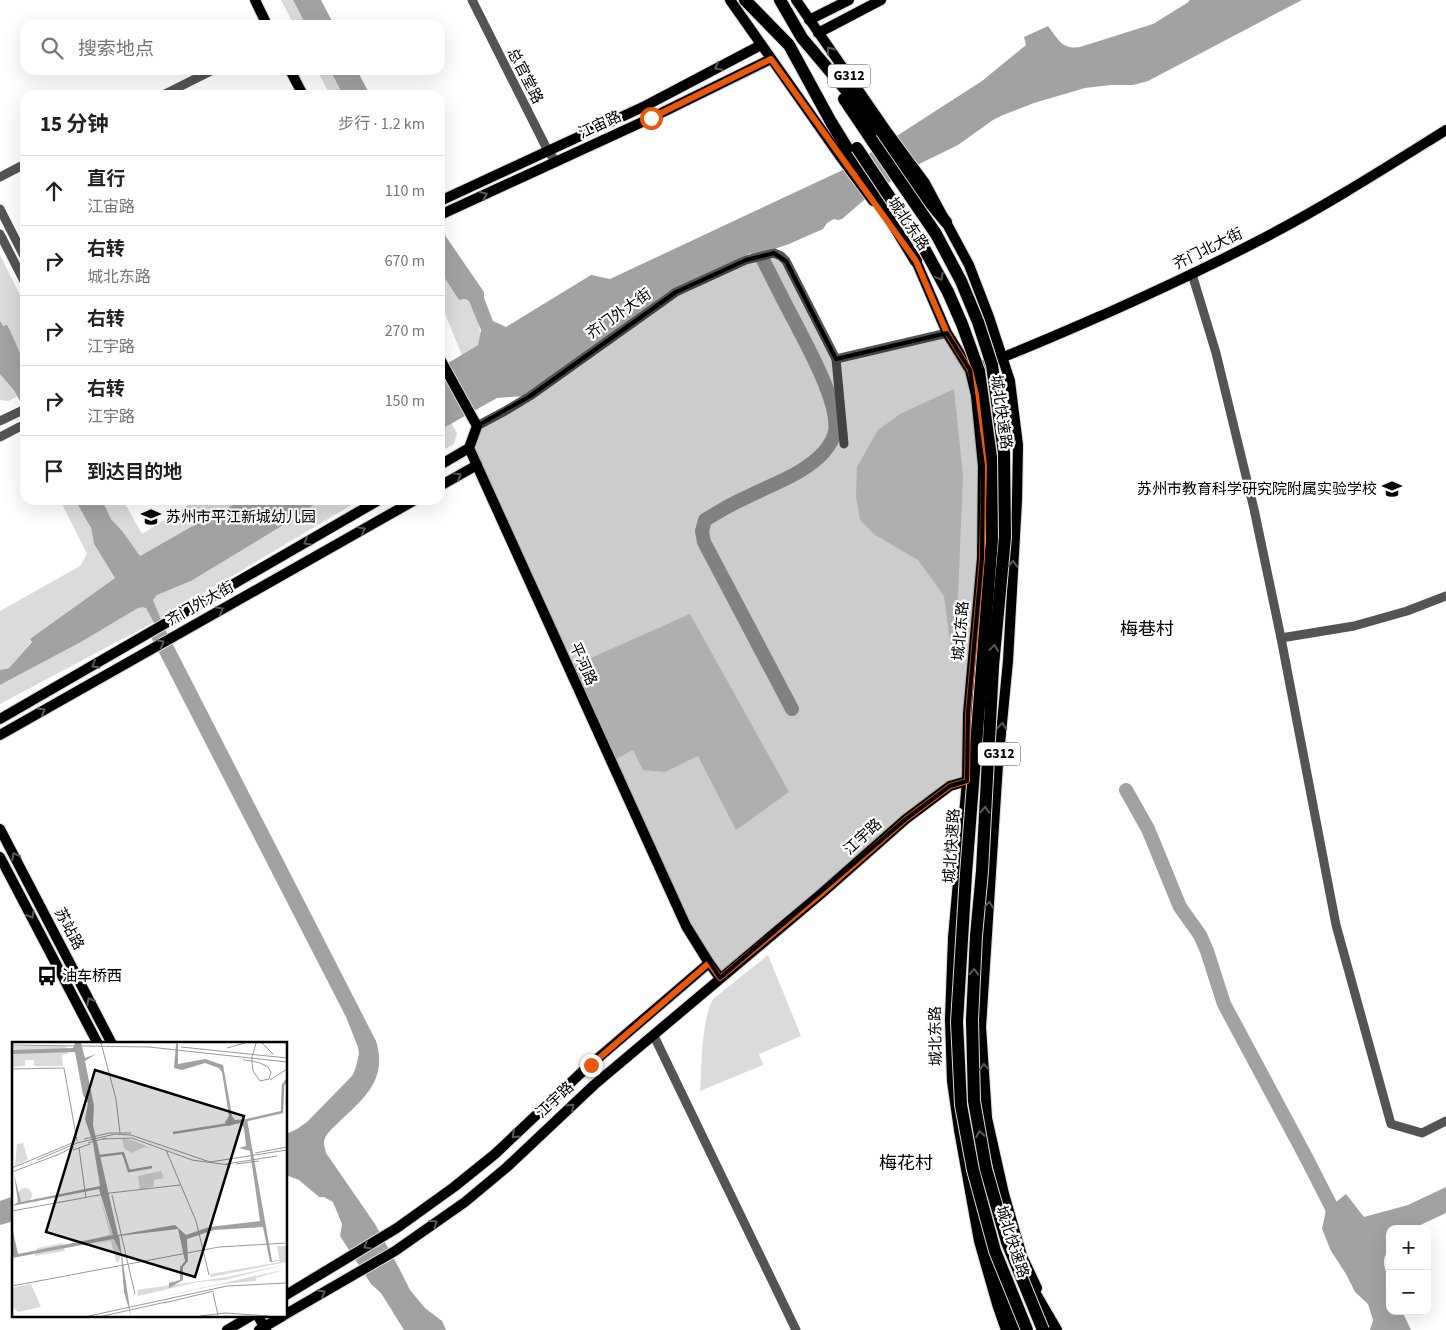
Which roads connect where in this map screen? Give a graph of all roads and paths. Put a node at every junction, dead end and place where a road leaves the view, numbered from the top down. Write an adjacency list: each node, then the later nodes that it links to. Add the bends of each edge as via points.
1 (254, 0): 11 (main road)
2 (472, 0): 23 (street, 总官堂路)
3 (730, 0): 15 (main road, 城北东路 / G312)
4 (745, 0): 16 (highway)
5 (756, 0): 16 (highway, 城北快速路)
6 (774, 0): 14 (highway, 城北快速路)
7 (780, 0): 14 (highway)
8 (796, 0): 12 (main road, 城北东路 / G312)
9 (849, 0): 12 (main road)
10 (881, 0): 13 (main road)
11 (264, 20)
12 (809, 20): 13 (main road, 城北东路 / G312)
13 (818, 33): 30 (main road, 城北东路 / G312, one-way to 13, via 925,183)
14 (802, 38): 30 (highway, via 866,115); 67 (highway, 城北快速路, one-way to 14, bridge, via 972,1020 993,666 1005,537 1004,453 992,365 961,281 936,234)
15 (761, 44): 17 (main road, 城北东路 / G312); 23 (main road, 江宙路, one-way to 23, via 645,106)
16 (789, 45): 33 (highway, via 831,122); 67 (highway, 城北快速路, one-way to 67, bridge, via 926,250 962,324 979,371 991,458 992,539 957,1022 961,1105)
17 (771, 59): 24 (main road, 江宙路); 33 (main road, 城北东路 / G312)
18 (203, 75): 20 (street)
19 (293, 75): 21 (main road)
20 (173, 90)
21 (300, 90)
22 (1446, 130): 35 (main road, 齐门北大街, via 1262,239)
23 (548, 151): 24 (street, 总官堂路); 27 (main road, 江宙路)
24 (556, 162): 29 (main road, 江宙路, one-way to 24)
25 (20, 167): 26 (street)
26 (0, 177)
27 (445, 199)
28 (0, 209): 32 (street)
29 (445, 213)
30 (946, 222): 37 (main road, 城北东路 / G312, via 969,265)
31 (0, 234): 34 (street)
32 (20, 248)
33 (916, 261): 36 (main road, 城北东路 / G312)
34 (20, 273)
35 (1192, 274): 37 (main road, 齐门北大街); 54 (street, via 1216,353)
36 (947, 333): 38 (street); 40 (main road, 城北东路 / G312)
37 (1003, 358): 40 (main road, 齐门北大街); 57 (main road, 城北东路 / G312, one-way to 37, via 1009,651 1018,446 1010,381)
38 (836, 359): 44 (street, 齐门外大街, via 786,262 774,253 746,260 676,292 530,396); 46 (street)
39 (445, 368): 44 (main road)
40 (970, 370): 58 (main road, 城北东路 / G312, via 984,466 982,558 968,714)
41 (20, 411): 42 (street)
42 (0, 421)
43 (20, 426): 45 (street)
44 (477, 426): 47 (main road)
45 (0, 436)
46 (844, 444)
47 (469, 448): 48 (main road); 49 (main road, 平河路)
48 (445, 462)
49 (477, 465): 50 (main road, one-way to 49); 61 (main road, 平河路, via 686,926)
50 (445, 483)
51 (370, 505): 55 (main road, 齐门外大街, one-way to 55)
52 (406, 505): 56 (main road, 齐门外大街, one-way to 52)
53 (1446, 596): 54 (street, via 1354,626)
54 (1281, 638): 66 (street, via 1336,925 1391,1124 1422,1133)
55 (0, 719)
56 (0, 735)
57 (998, 764): 58 (main road, 江宇路); 80 (main road, 城北东路 / G312, one-way to 57, via 1022,1256 987,1118 981,1027)
58 (967, 781): 62 (main road, 江宇路, via 950,786 906,819); 75 (main road, 城北东路 / G312, via 953,938 952,1080 979,1241)
59 (0, 829): 65 (main road, 苏站路, one-way to 59)
60 (0, 856): 64 (main road, 苏站路, one-way to 64)
61 (709, 963): 62 (main road, 平河路); 68 (main road, 江宇路, one-way to 68, via 583,1071 478,1168 421,1212)
62 (720, 978): 63 (main road, 江宇路)
63 (654, 1036): 69 (main road, 江宇路, one-way to 63, via 394,1251 465,1202 594,1085); 74 (street)
64 (97, 1042)
65 (111, 1042)
66 (1446, 1121)
67 (979, 1169): 76 (highway, bridge, via 988,1254); 77 (highway, 城北快速路, bridge, via 995,1251); 78 (highway, 城北快速路, bridge); 79 (highway, bridge, via 1032,1289)
68 (288, 1294)
69 (288, 1313)
70 (280, 1318): 72 (main road)
71 (245, 1321): 73 (main road)
72 (263, 1329)
73 (227, 1330)
74 (796, 1330)
75 (1006, 1330)
76 (1016, 1330)
77 (1026, 1330)
78 (1043, 1330)
79 (1056, 1330)
80 (1061, 1330)

